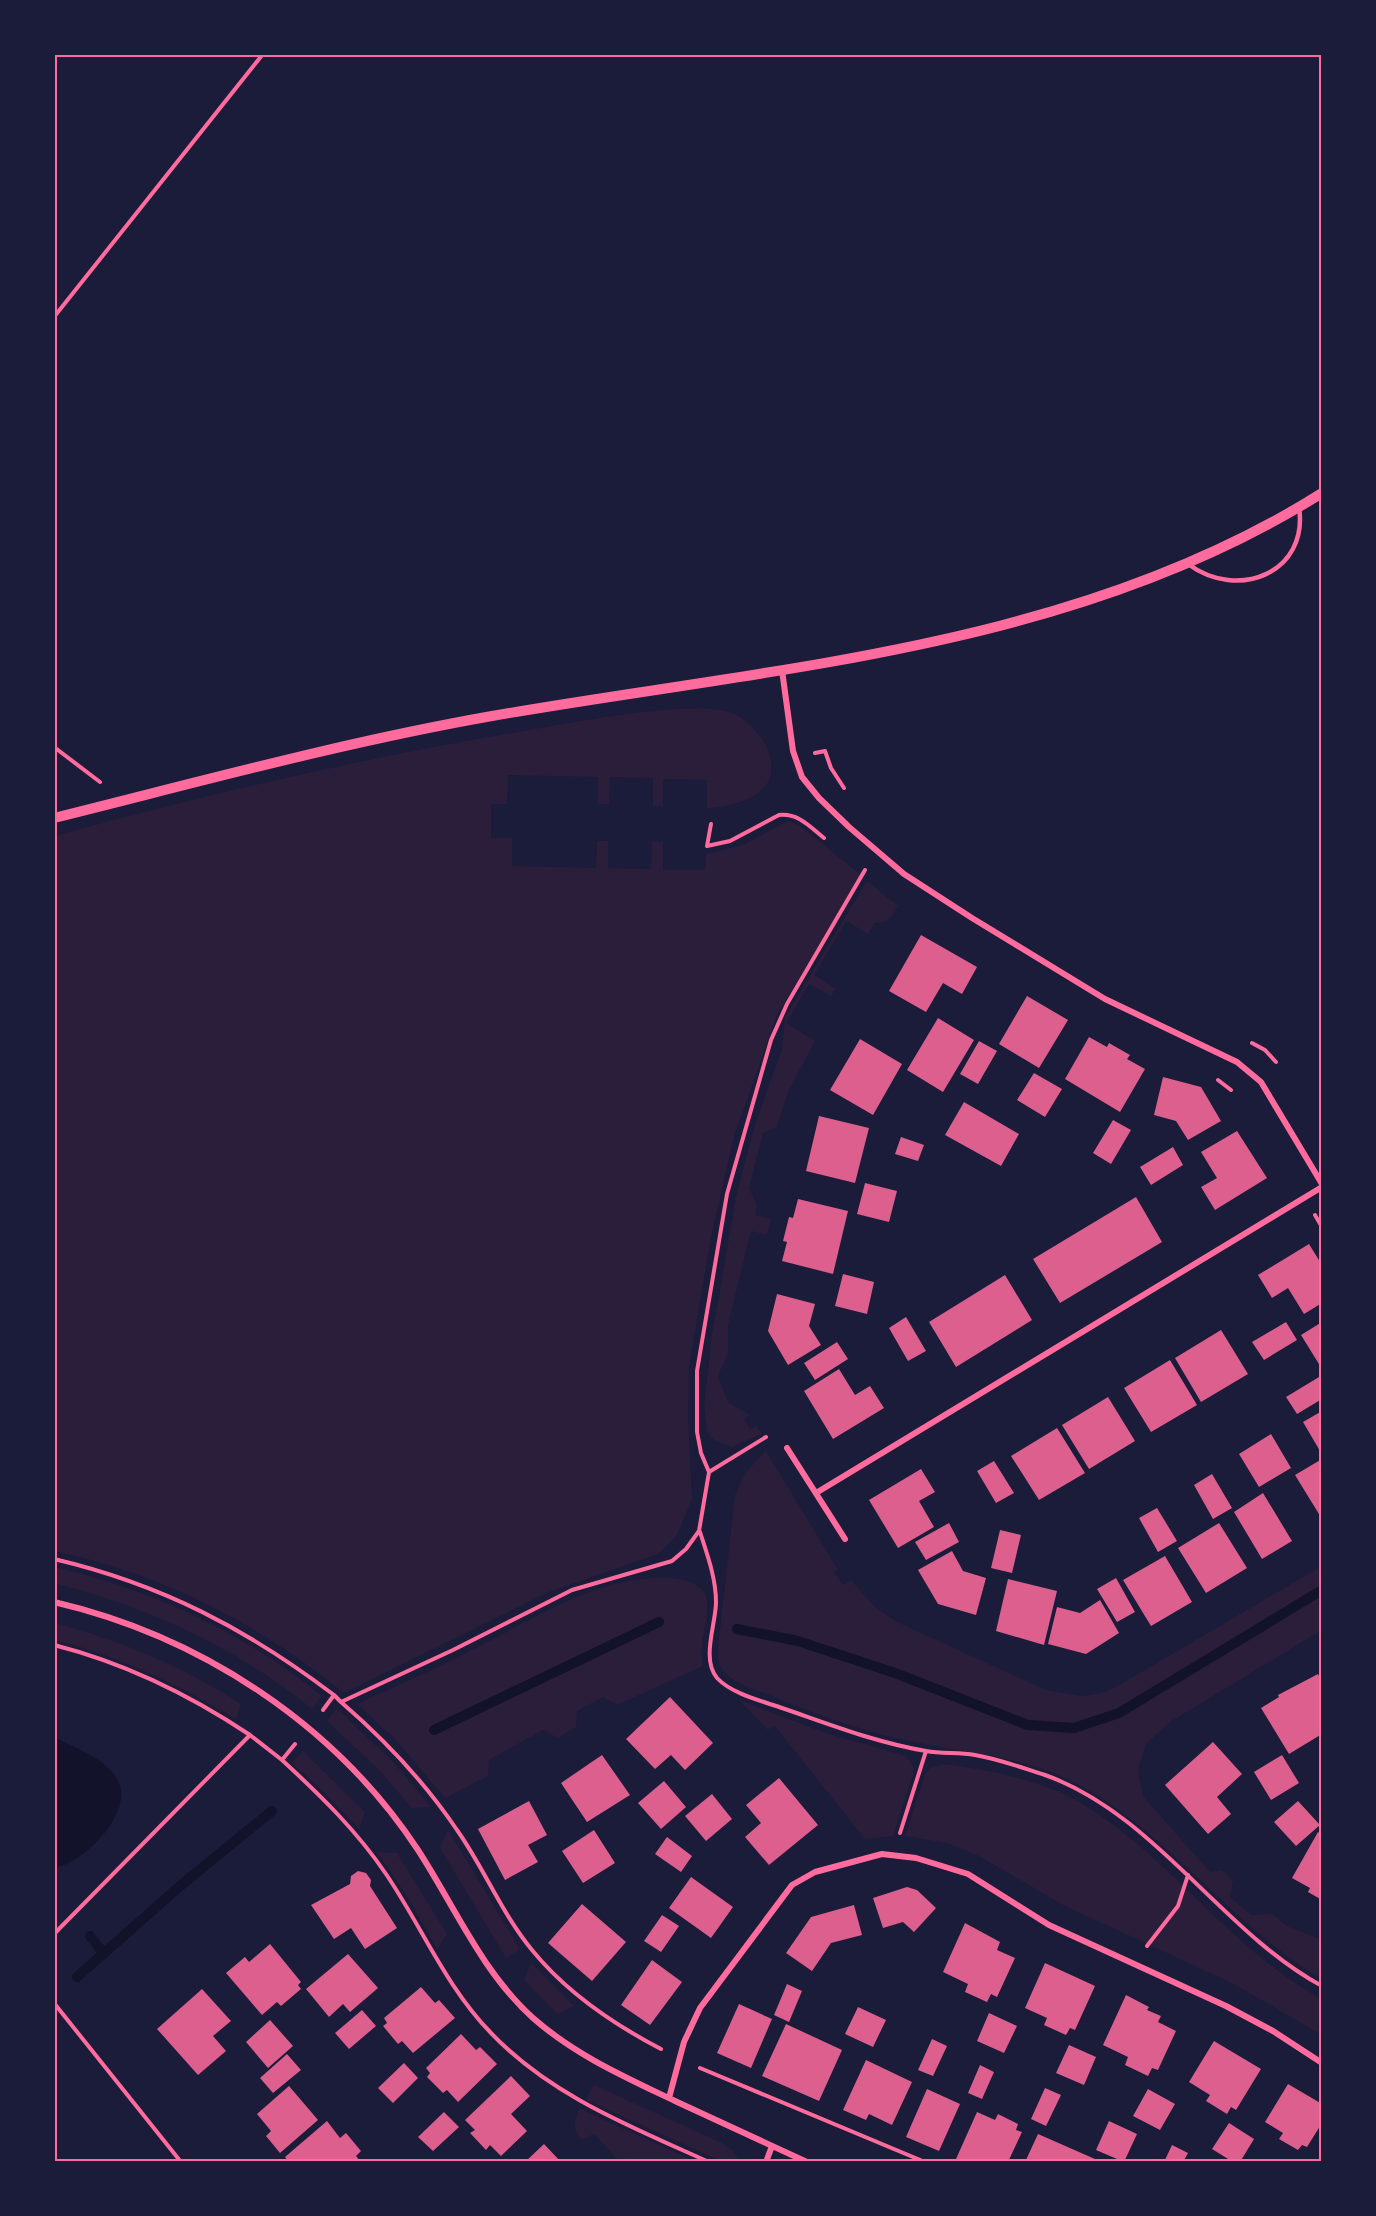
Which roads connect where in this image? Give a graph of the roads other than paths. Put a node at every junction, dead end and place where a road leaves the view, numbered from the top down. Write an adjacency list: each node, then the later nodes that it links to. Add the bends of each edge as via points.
1 (1322, 493): 2 (street)
2 (1299, 506): 3 (street); 3 (lane, via 1302,524 1298,542 1288,557 1255,579 1218,580)
3 (1186, 562): 4 (street, via 1141,582 1039,616)
4 (782, 669): 5 (street, via 429,728 305,755); 6 (street, via 793,751 802,777 819,798 924,888 1105,999 1237,1062 1261,1082)
5 (54, 819)
6 (1322, 1185): 8 (street)
7 (787, 1448): 8 (street)
8 (816, 1493): 9 (street)
9 (845, 1539)
10 (54, 1602): 12 (street, via 108,1616 182,1647 270,1697 350,1765 410,1838 477,1948 512,1997 574,2049)
11 (1322, 2063): 12 (street, via 1241,2014 1049,1925 968,1874 894,1854 867,1857 815,1872 792,1885 700,2008 679,2059)
12 (669, 2098): 13 (street)
13 (772, 2146): 14 (street); 15 (street)
14 (766, 2162)
15 (807, 2162)

